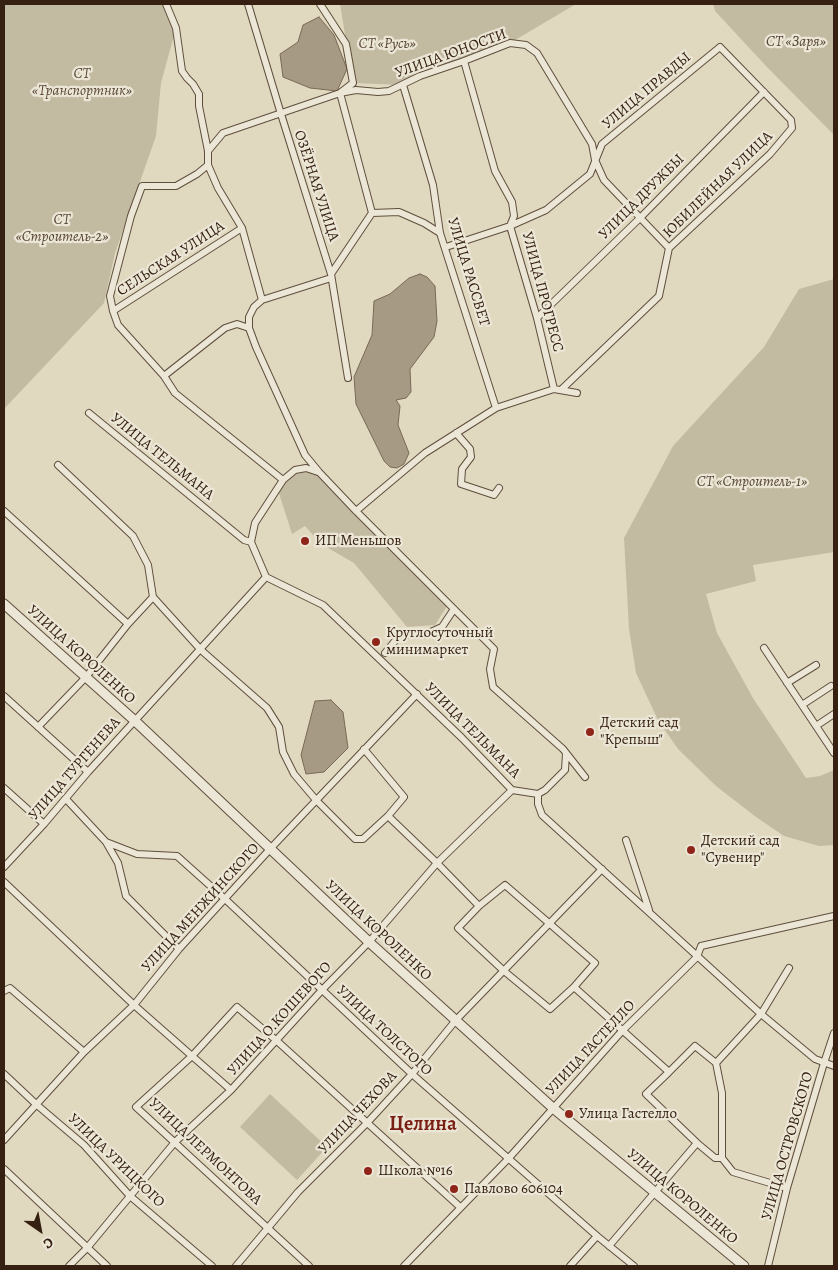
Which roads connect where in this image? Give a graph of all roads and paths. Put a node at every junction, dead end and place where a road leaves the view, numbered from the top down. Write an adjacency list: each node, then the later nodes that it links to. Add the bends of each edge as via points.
1 (166, 4): 10 (street, via 176,28 182,71 199,94)
2 (248, 4): 9 (street, ОЗЁРНАЯ УЛИЦА)
3 (320, 4): 8 (street, via 346,44 353,83)
4 (720, 47): 7 (street, ЮБИЛЕЙНАЯ УЛИЦА); 11 (street, УЛИЦА ПРАВДЫ, via 602,144)
5 (464, 61): 6 (street, УЛИЦА ЮНОСТИ); 11 (street, УЛИЦА ЮНОСТИ, via 510,43 526,45 537,53 592,144); 15 (street, УЛИЦА ПРОГРЕСС, via 495,172 512,202 514,216)
6 (403, 85): 8 (street, УЛИЦА ЮНОСТИ, via 378,92 356,90); 17 (street, УЛИЦА РАССВЕТ, via 433,185)
7 (764, 92): 14 (street, УЛИЦА ДРУЖБЫ); 19 (street, ЮБИЛЕЙНАЯ УЛИЦА, via 791,120 792,128 770,154)
8 (340, 93): 9 (street, УЛИЦА ЮНОСТИ); 13 (street)
9 (280, 114): 10 (street, УЛИЦА ЮНОСТИ, via 223,133); 20 (street, ОЗЁРНАЯ УЛИЦА)
10 (208, 151): 12 (street)
11 (595, 160): 14 (street, УЛИЦА ЮНОСТИ, via 604,180); 15 (street, УЛИЦА ПРАВДЫ, via 590,174 546,210)
12 (208, 164): 16 (street); 22 (street, via 176,186 142,186 110,296)
13 (372, 213): 17 (street, via 399,212); 20 (street)
14 (641, 217): 19 (street, УЛИЦА ЮНОСТИ); 23 (street, УЛИЦА ДРУЖБЫ)
15 (510, 226): 18 (street, УЛИЦА ПРАВДЫ); 23 (street, УЛИЦА ПРОГРЕСС)
16 (242, 228): 21 (street); 22 (street, СЕЛЬСКАЯ УЛИЦА)
17 (440, 233): 18 (street, УЛИЦА РАССВЕТ)
18 (446, 247): 30 (street, УЛИЦА РАССВЕТ)
19 (670, 248): 28 (street, ЮБИЛЕЙНАЯ УЛИЦА, via 659,296)
20 (331, 276): 21 (street); 26 (street, ОЗЁРНАЯ УЛИЦА)
21 (262, 300): 24 (street, via 249,317)
22 (113, 311): 25 (street, via 123,331)
23 (537, 318): 27 (street, УЛИЦА ПРОГРЕСС)
24 (249, 328): 25 (street, via 237,324 225,328); 34 (street, via 305,455)
25 (164, 376): 35 (street, via 175,393)
26 (348, 378)
27 (554, 389): 28 (street); 30 (street)
28 (562, 389): 29 (street)
29 (577, 393)
30 (496, 408): 32 (street)
31 (89, 414): 39 (street, УЛИЦА ТЕЛЬМАНА, via 244,540)
32 (456, 433): 36 (street, via 470,449 471,457 462,469 461,484 494,496); 38 (street, via 425,452)
33 (58, 465): 41 (street, via 133,536 148,565)
34 (319, 472): 35 (street, via 306,468 295,470); 38 (street)
35 (283, 480): 39 (street, via 254,524)
36 (499, 488)
37 (4, 511): 44 (street)
38 (356, 511): 43 (street)
39 (251, 542): 40 (street)
40 (266, 577): 46 (street, УЛИЦА ТУРГЕНЕВА); 52 (street, УЛИЦА ТЕЛЬМАНА, via 323,605)
41 (153, 597): 44 (street); 46 (street)
42 (4, 604): 49 (street, УЛИЦА КОРОЛЕНКО)
43 (454, 609): 47 (street, via 442,627 424,636 400,635); 60 (street, via 494,649 490,669 493,687)
44 (128, 624): 49 (street)
45 (764, 648): 50 (street)
46 (201, 650): 56 (street, УЛИЦА ТУРГЕНЕВА); 68 (street, via 268,708 279,727 283,752 294,774)
47 (385, 653)
48 (816, 665): 50 (street)
49 (86, 677): 56 (street, УЛИЦА КОРОЛЕНКО); 58 (street)
50 (788, 683): 54 (street)
51 (831, 686): 54 (street)
52 (417, 694): 59 (street, УЛИЦА МЕНЖИНСКОГО); 65 (street, УЛИЦА ТЕЛЬМАНА)
53 (4, 696): 58 (street)
54 (802, 705): 57 (street)
55 (834, 714): 57 (street)
56 (134, 720): 62 (street, УЛИЦА ТУРГЕНЕВА); 73 (street, УЛИЦА КОРОЛЕНКО)
57 (816, 726): 61 (street)
58 (38, 727): 62 (street)
59 (364, 749): 68 (street, УЛИЦА МЕНЖИНСКОГО); 69 (street, via 404,797)
60 (566, 753): 63 (street); 66 (street, via 565,770)
61 (834, 753)
62 (88, 772): 67 (street, УЛИЦА ТУРГЕНЕВА)
63 (586, 777)
64 (4, 788): 70 (street)
65 (512, 790): 66 (street, УЛИЦА ТЕЛЬМАНА); 74 (street, УЛИЦА О.КОШЕВОГО)
66 (538, 794): 76 (street, via 542,815)
67 (66, 799): 70 (street, УЛИЦА ТУРГЕНЕВА); 72 (street, УЛИЦА ТОЛСТОГО)
68 (316, 800): 69 (street, via 355,839 363,839); 73 (street, УЛИЦА МЕНЖИНСКОГО)
69 (388, 816): 74 (street)
70 (44, 824): 75 (street, УЛИЦА ТУРГЕНЕВА)
71 (626, 840): 80 (street)
72 (106, 842): 78 (street, УЛИЦА ТОЛСТОГО, via 137,854 176,856); 84 (street, УЛИЦА ТОЛСТОГО, via 118,863 126,896)
73 (271, 848): 78 (street, УЛИЦА МЕНЖИНСКОГО); 83 (street, УЛИЦА КОРОЛЕНКО)
74 (437, 862): 79 (street); 83 (street, УЛИЦА О.КОШЕВОГО)
75 (4, 868)
76 (602, 869): 80 (street); 82 (street, УЛИЦА ЧЕХОВА)
77 (4, 882): 91 (street)
78 (226, 898): 84 (street, УЛИЦА МЕНЖИНСКОГО); 89 (street, УЛИЦА ТОЛСТОГО)
79 (479, 906): 82 (street, via 505,884); 87 (street, via 458,928)
80 (649, 912): 85 (street)
81 (834, 916): 85 (street, УЛИЦА ГАСТЕЛЛО, via 701,946)
82 (549, 924): 87 (street, УЛИЦА ЧЕХОВА); 88 (street, via 595,963)
83 (368, 942): 89 (street, УЛИЦА О.КОШЕВОГО); 93 (street, УЛИЦА КОРОЛЕНКО)
84 (179, 949): 91 (street, УЛИЦА МЕНЖИНСКОГО)
85 (697, 957): 92 (street); 94 (street, УЛИЦА ГАСТЕЛЛО)
86 (788, 968): 92 (street)
87 (504, 971): 88 (street, via 550,1009); 93 (street, УЛИЦА ЧЕХОВА)
88 (574, 987): 94 (street)
89 (322, 990): 96 (street, УЛИЦА О.КОШЕВОГО); 104 (street, УЛИЦА ТОЛСТОГО)
90 (4, 991): 97 (street, via 10,988)
91 (134, 1005): 97 (street, УЛИЦА МЕНЖИНСКОГО); 98 (street)
92 (760, 1014): 99 (street); 100 (street, via 815,1060)
93 (456, 1020): 104 (street, УЛИЦА ЧЕХОВА); 107 (street, УЛИЦА КОРОЛЕНКО)
94 (622, 1031): 102 (street); 107 (street, УЛИЦА ГАСТЕЛЛО)
95 (834, 1033): 100 (street, УЛИЦА ОСТРОВСКОГО)
96 (277, 1041): 98 (street, УЛИЦА ЛЕРМОНТОВА, via 237,1007); 105 (street, УЛИЦА О.КОШЕВОГО); 108 (street, УЛИЦА ЛЕРМОНТОВА)
97 (84, 1052): 106 (street, УЛИЦА МЕНЖИНСКОГО)
98 (192, 1056): 105 (street); 110 (street, УЛИЦА ЛЕРМОНТОВА, via 136,1107)
99 (716, 1063): 102 (street, via 695,1046); 112 (street, via 722,1093)
100 (824, 1063): 101 (street); 115 (street, УЛИЦА ОСТРОВСКОГО)
101 (834, 1066)
102 (669, 1072): 111 (street, via 646,1094)
103 (4, 1074): 106 (street, УЛИЦА УРИЦКОГО)
104 (412, 1074): 108 (street, УЛИЦА ЧЕХОВА); 113 (street, УЛИЦА ТОЛСТОГО)
105 (231, 1090): 110 (street, УЛИЦА О.КОШЕВОГО)
106 (37, 1104): 109 (street, УЛИЦА МЕНЖИНСКОГО); 117 (street, УЛИЦА УРИЦКОГО, via 84,1145)
107 (553, 1108): 113 (street, УЛИЦА ГАСТЕЛЛО); 116 (street, УЛИЦА КОРОЛЕНКО)
108 (368, 1123): 118 (street, УЛИЦА ЛЕРМОНТОВА); 119 (street, УЛИЦА ЧЕХОВА, via 298,1192)
109 (4, 1140)
110 (175, 1142): 117 (street, УЛИЦА О.КОШЕВОГО); 119 (street, УЛИЦА ЛЕРМОНТОВА)
111 (696, 1143): 112 (street, via 715,1158); 116 (street)
112 (722, 1158): 115 (street, via 733,1172)
113 (508, 1159): 118 (street, УЛИЦА ГАСТЕЛЛО); 120 (street, УЛИЦА ТОЛСТОГО)
114 (4, 1169): 122 (street)
115 (788, 1188): 132 (street, УЛИЦА ОСТРОВСКОГО)
116 (654, 1194): 121 (street); 131 (street, УЛИЦА КОРОЛЕНКО)
117 (130, 1196): 122 (street, УЛИЦА О.КОШЕВОГО); 126 (street, УЛИЦА УРИЦКОГО)
118 (460, 1207): 123 (street, УЛИЦА ГАСТЕЛЛО)
119 (268, 1228): 127 (street, УЛИЦА ЧЕХОВА); 128 (street, УЛИЦА ЛЕРМОНТОВА)
120 (597, 1236): 121 (street, УЛИЦА ТОЛСТОГО); 129 (street)
121 (609, 1246): 130 (street, УЛИЦА ТОЛСТОГО)
122 (87, 1248): 124 (street, УЛИЦА О.КОШЕВОГО); 125 (street)
123 (409, 1265)
124 (69, 1266)
125 (106, 1266)
126 (212, 1266)
127 (236, 1266)
128 (309, 1266)
129 (570, 1266)
130 (634, 1266)
131 (744, 1266)
132 (768, 1266)

